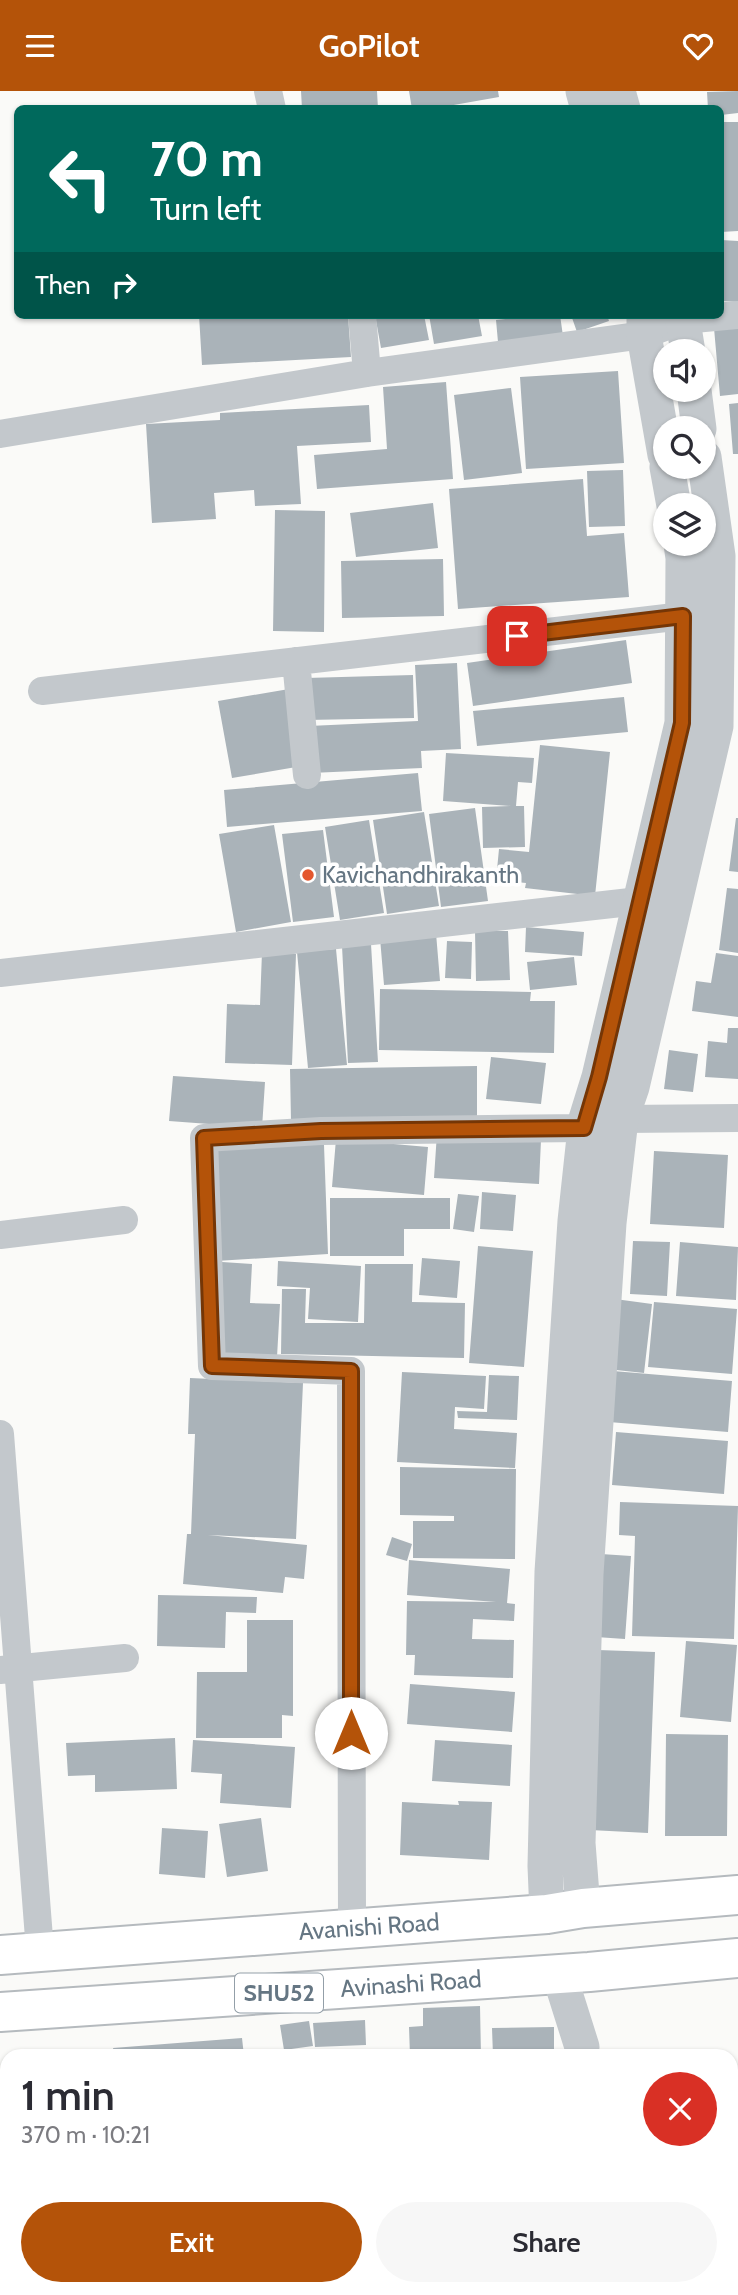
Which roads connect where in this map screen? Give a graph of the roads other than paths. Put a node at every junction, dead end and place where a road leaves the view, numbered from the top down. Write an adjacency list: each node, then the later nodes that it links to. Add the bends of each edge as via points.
1 (362, 319): 5 (street)
2 (723, 319): 4 (street)
3 (644, 325): 4 (street); 5 (street); 6 (street)
4 (684, 329)
5 (367, 373): 7 (street)
6 (659, 416)
7 (0, 434)
8 (709, 479): 10 (street)
9 (683, 556): 11 (street)
10 (728, 558): 18 (street, via 716,726)
11 (683, 616): 12 (street); 15 (street, via 682,723)
12 (296, 661): 13 (street); 14 (street)
13 (42, 691)
14 (307, 775)
15 (639, 901): 16 (street); 19 (street)
16 (0, 973)
17 (738, 1118): 18 (street)
18 (621, 1119): 19 (street); 26 (street, via 609,1223 586,1574 578,1843)
19 (584, 1128): 26 (street, via 552,1573 545,1866); 27 (street, via 321,1131 204,1138 212,1366 351,1371)
20 (124, 1220): 21 (street)
21 (0, 1235)
22 (0, 1446): 24 (street)
23 (125, 1658): 24 (street)
24 (9, 1669): 28 (street)
25 (738, 1895): 26 (main road, Avanishi Road)
26 (565, 1911): 27 (main road, Avanishi Road)
27 (352, 1928): 28 (main road, Avanishi Road)
28 (40, 1951): 29 (main road, Avanishi Road)
29 (0, 1955)
30 (738, 1958): 31 (main road, Avinashi Road / SHU52)
31 (574, 1973): 32 (main road, Avinashi Road / SHU52); 33 (street)
32 (0, 2013)
33 (582, 2049)

